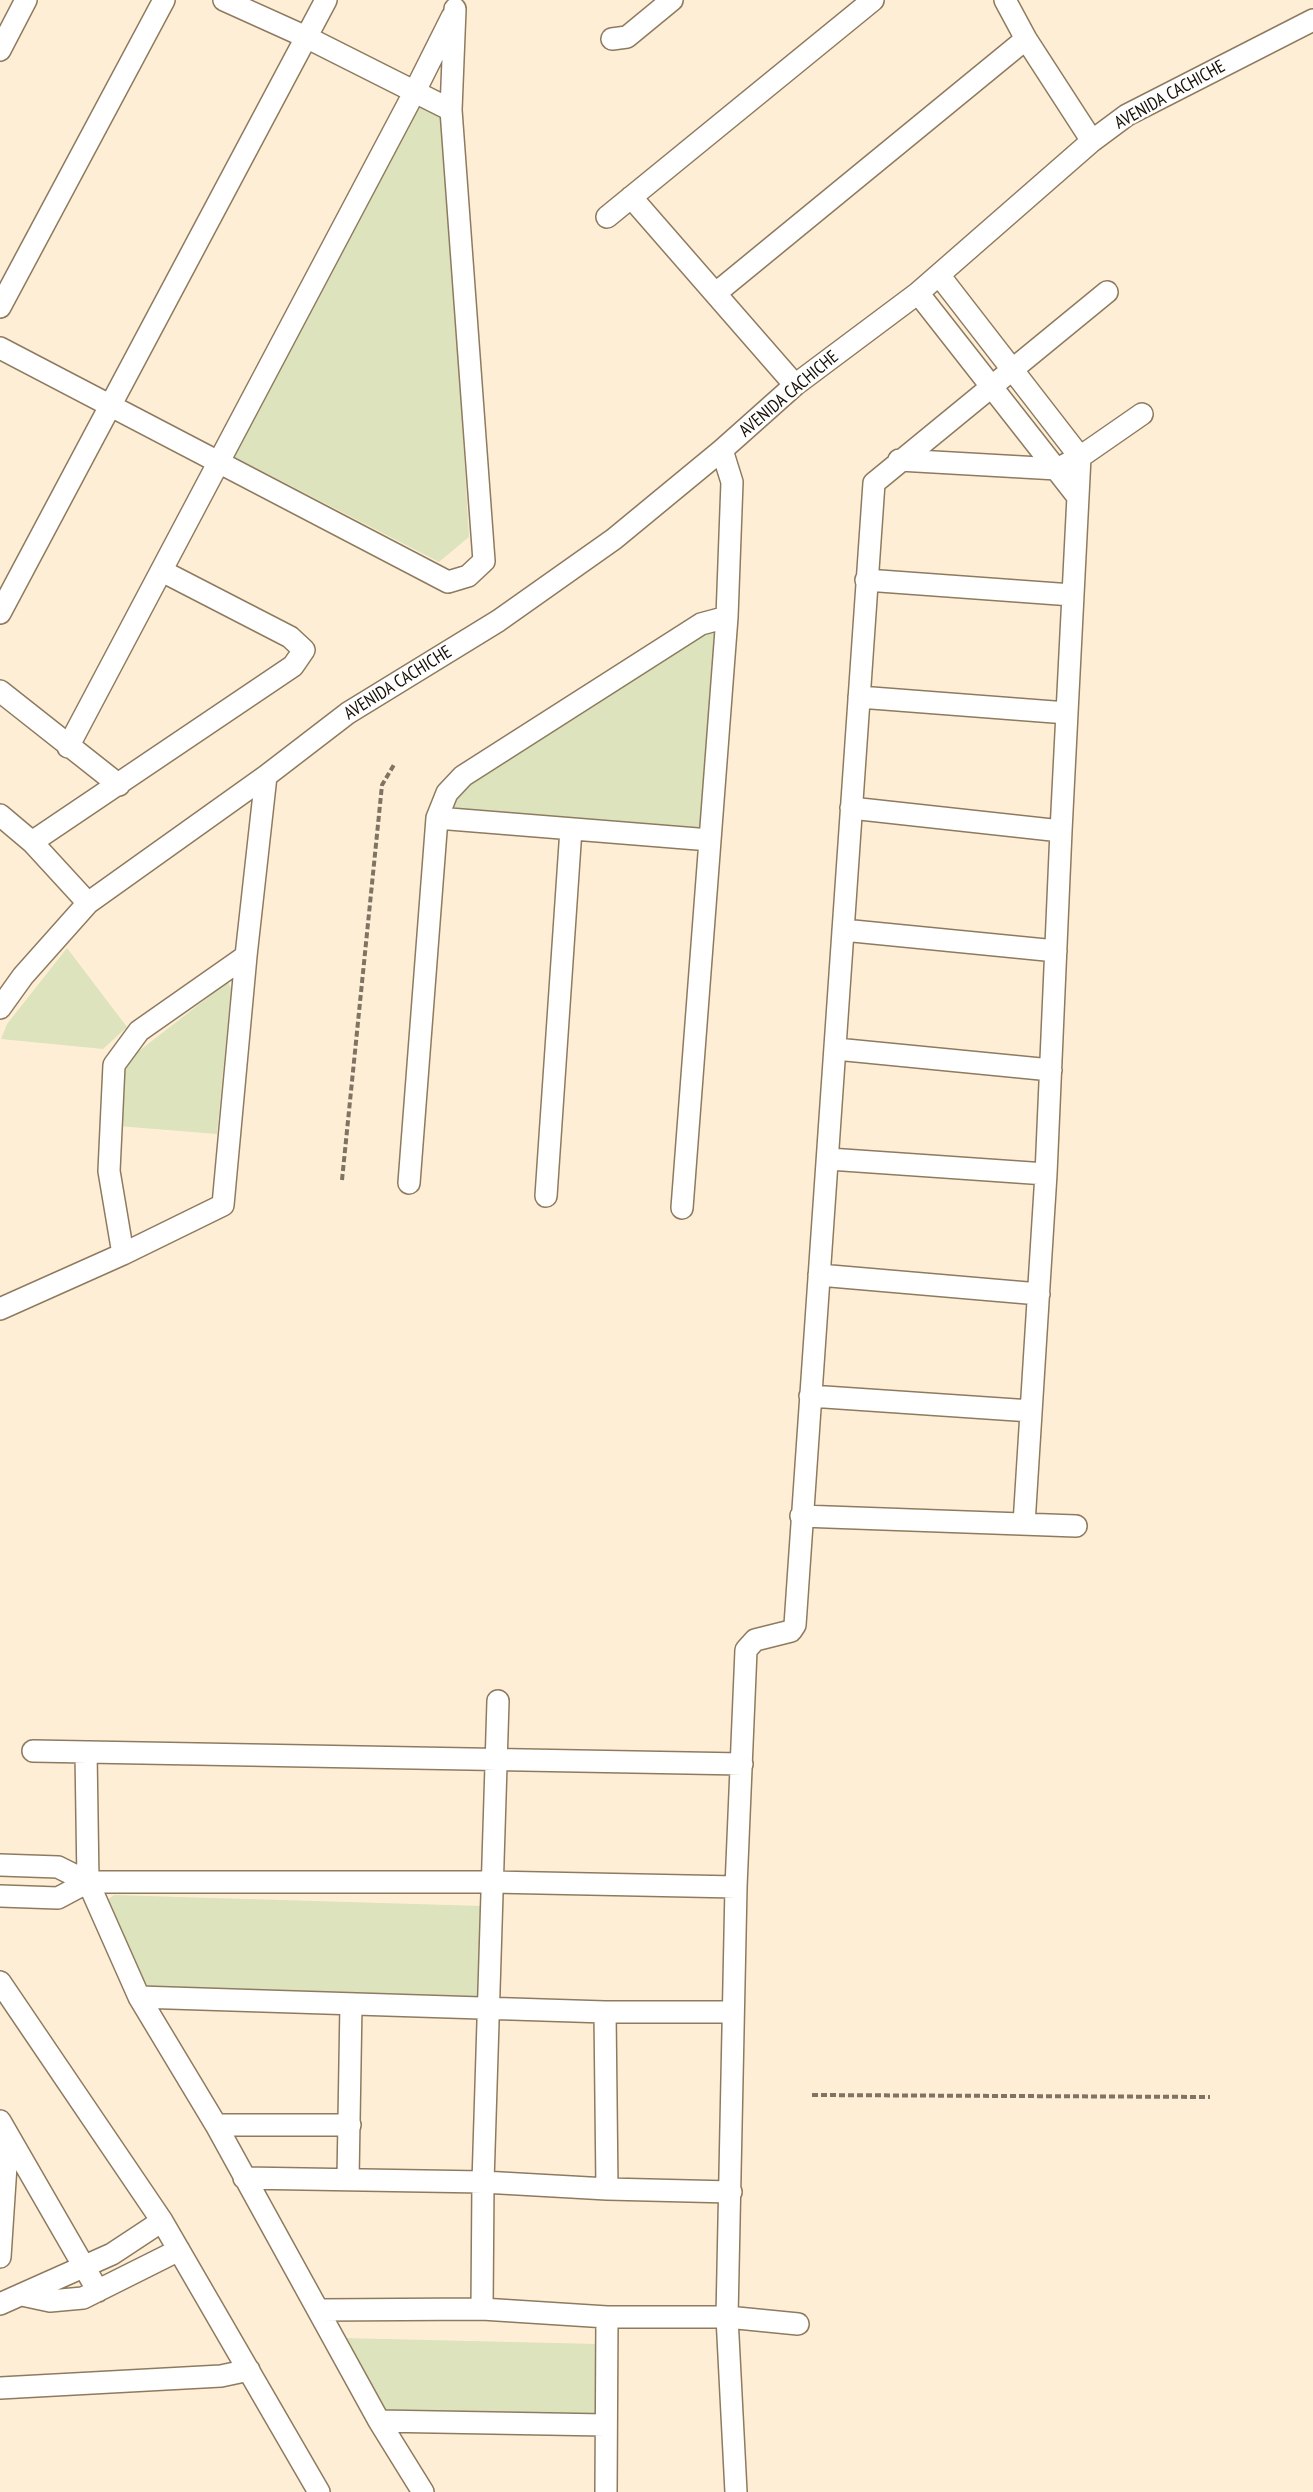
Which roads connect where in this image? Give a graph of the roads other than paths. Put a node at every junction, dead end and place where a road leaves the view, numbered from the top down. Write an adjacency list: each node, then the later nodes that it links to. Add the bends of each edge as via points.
1 (26, 0): 13 (street)
2 (164, 0): 23 (street)
3 (224, 0): 10 (street)
4 (326, 0): 10 (street)
5 (672, 0): 11 (street, via 627,37)
6 (873, 0): 17 (street)
7 (1005, 0): 12 (street)
8 (458, 5): 14 (street); 15 (street)
9 (1313, 20): 16 (street, AVENIDA CACHICHE, via 1138,110)
10 (306, 37): 14 (street); 28 (street)
11 (612, 39)
12 (1026, 39): 16 (street); 21 (street)
13 (0, 50)
14 (415, 91): 15 (street); 33 (street)
15 (451, 110): 33 (street, via 484,561 468,576 448,582)
16 (1092, 141): 19 (street, AVENIDA CACHICHE)
17 (631, 197): 18 (street); 21 (street)
18 (607, 217)
19 (939, 275): 22 (street, AVENIDA CACHICHE); 25 (street)
20 (1107, 292): 25 (street)
21 (716, 293): 26 (street)
22 (918, 293): 26 (street, AVENIDA CACHICHE); 27 (street)
23 (0, 307)
24 (0, 348): 28 (street)
25 (1012, 370): 27 (street); 31 (street)
26 (795, 385): 30 (street, AVENIDA CACHICHE)
27 (992, 386): 32 (street); 34 (street)
28 (110, 407): 33 (street); 39 (street)
29 (1142, 414): 31 (street)
30 (722, 450): 40 (street, via 732,482); 45 (street, AVENIDA CACHICHE, via 604,546 498,621 348,713)
31 (1080, 457): 34 (street); 35 (street)
32 (899, 460): 34 (street); 37 (street, via 874,483)
33 (219, 462): 36 (street)
34 (1057, 469): 35 (street)
35 (1078, 496): 38 (street)
36 (162, 571): 44 (street); 46 (street, via 290,637 304,650 293,666)
37 (866, 580): 38 (street); 42 (street)
38 (1072, 595): 43 (street)
39 (0, 613)
40 (727, 616): 49 (street, via 701,624 463,776 447,793); 52 (street)
41 (0, 691): 44 (street)
42 (859, 697): 43 (street); 47 (street)
43 (1067, 713): 51 (street)
44 (68, 747): 46 (street)
45 (266, 776): 54 (street, AVENIDA CACHICHE); 57 (street)
46 (119, 785): 53 (street)
47 (851, 808): 51 (street); 55 (street)
48 (0, 815): 53 (street)
49 (437, 818): 50 (street); 63 (street)
50 (571, 828): 52 (street); 64 (street)
51 (1061, 831): 56 (street)
52 (710, 840): 65 (street)
53 (32, 842): 54 (street)
54 (88, 903): 58 (street, AVENIDA CACHICHE)
55 (843, 930): 56 (street); 59 (street)
56 (1056, 951): 60 (street)
57 (246, 957): 66 (street, via 223,1205); 66 (street, via 138,1031 114,1065 109,1171)
58 (0, 1008)
59 (836, 1049): 60 (street); 61 (street)
60 (1051, 1070): 62 (street)
61 (829, 1159): 62 (street); 67 (street)
62 (1046, 1174): 68 (street)
63 (409, 1184)
64 (546, 1196)
65 (682, 1208)
66 (123, 1254): 69 (street)
67 (819, 1275): 68 (street); 70 (street)
68 (1039, 1294): 71 (street)
69 (0, 1309)
70 (810, 1396): 71 (street); 72 (street)
71 (1031, 1411): 73 (street)
72 (801, 1516): 73 (street); 79 (street, via 795,1625 790,1631 755,1640 746,1650)
73 (1024, 1524): 74 (street)
74 (1076, 1526)
75 (498, 1701): 78 (street)
76 (33, 1751): 77 (street)
77 (86, 1752): 78 (street); 81 (street)
78 (497, 1761): 79 (street); 82 (street)
79 (742, 1764): 83 (street)
80 (0, 1865): 81 (street, via 58,1867)
81 (88, 1882): 82 (street); 84 (street, via 58,1898); 86 (street)
82 (492, 1882): 83 (street); 88 (street)
83 (736, 1887): 91 (street)
84 (0, 1896)
85 (0, 1982): 89 (street)
86 (139, 1997): 87 (street); 92 (street)
87 (351, 2004): 88 (street); 93 (street)
88 (489, 2008): 90 (street); 97 (street)
89 (9, 2010): 100 (street)
90 (605, 2012): 91 (street); 98 (street)
91 (733, 2012): 99 (street)
92 (216, 2125): 93 (street); 95 (street)
93 (350, 2125): 96 (street)
94 (4, 2128): 102 (street); 103 (street)
95 (244, 2178): 96 (street); 108 (street)
96 (348, 2179): 97 (street)
97 (483, 2182): 98 (street); 107 (street)
98 (607, 2189): 99 (street)
99 (731, 2192): 110 (street)
100 (162, 2222): 101 (street); 103 (street)
101 (179, 2250): 104 (street); 112 (street)
102 (0, 2257)
103 (84, 2267): 104 (street); 105 (street)
104 (98, 2291): 105 (street, via 83,2298 50,2301)
105 (22, 2295): 106 (street)
106 (0, 2304)
107 (482, 2309): 108 (street); 109 (street)
108 (320, 2310): 114 (street)
109 (607, 2317): 110 (street); 115 (street)
110 (727, 2317): 111 (street); 119 (street)
111 (798, 2324)
112 (249, 2370): 113 (street, via 220,2376); 116 (street)
113 (0, 2388)
114 (380, 2421): 115 (street); 117 (street)
115 (605, 2426): 118 (street)
116 (314, 2491)
117 (423, 2492)
118 (606, 2492)
119 (736, 2492)

